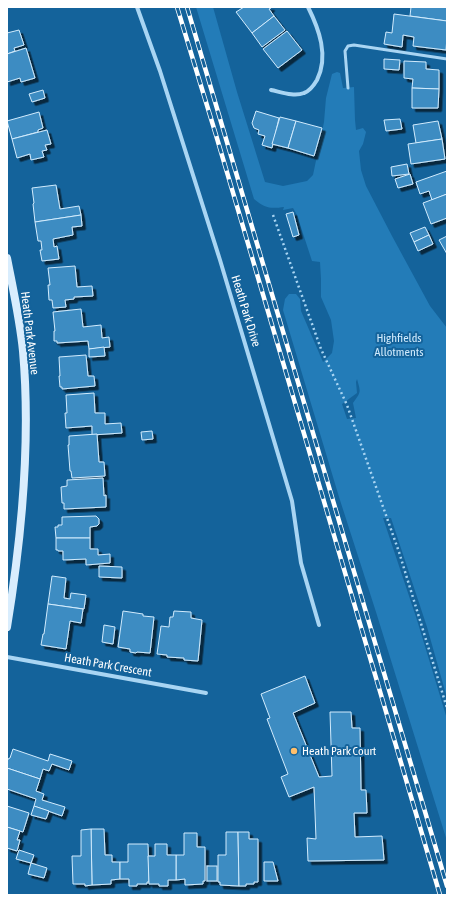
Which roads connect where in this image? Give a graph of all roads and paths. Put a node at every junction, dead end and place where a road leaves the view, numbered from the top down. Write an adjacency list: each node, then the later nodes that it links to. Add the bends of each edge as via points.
1 (137, 7): 8 (street, Heath Park Drive, via 220,260 292,501 301,562)
2 (308, 7): 5 (street, via 322,45 323,61 320,74 314,86 304,93)
3 (447, 58): 4 (lane, via 348,46 345,51)
4 (348, 88)
5 (271, 90)
6 (273, 215): 12 (path, via 321,349 347,405 399,552)
7 (7, 258): 9 (street, Heath Park Avenue, via 21,337 26,420 21,517)
8 (320, 625)
9 (7, 627)
10 (7, 657): 11 (street, Heath Park Crescent)
11 (206, 693)
12 (447, 708)

